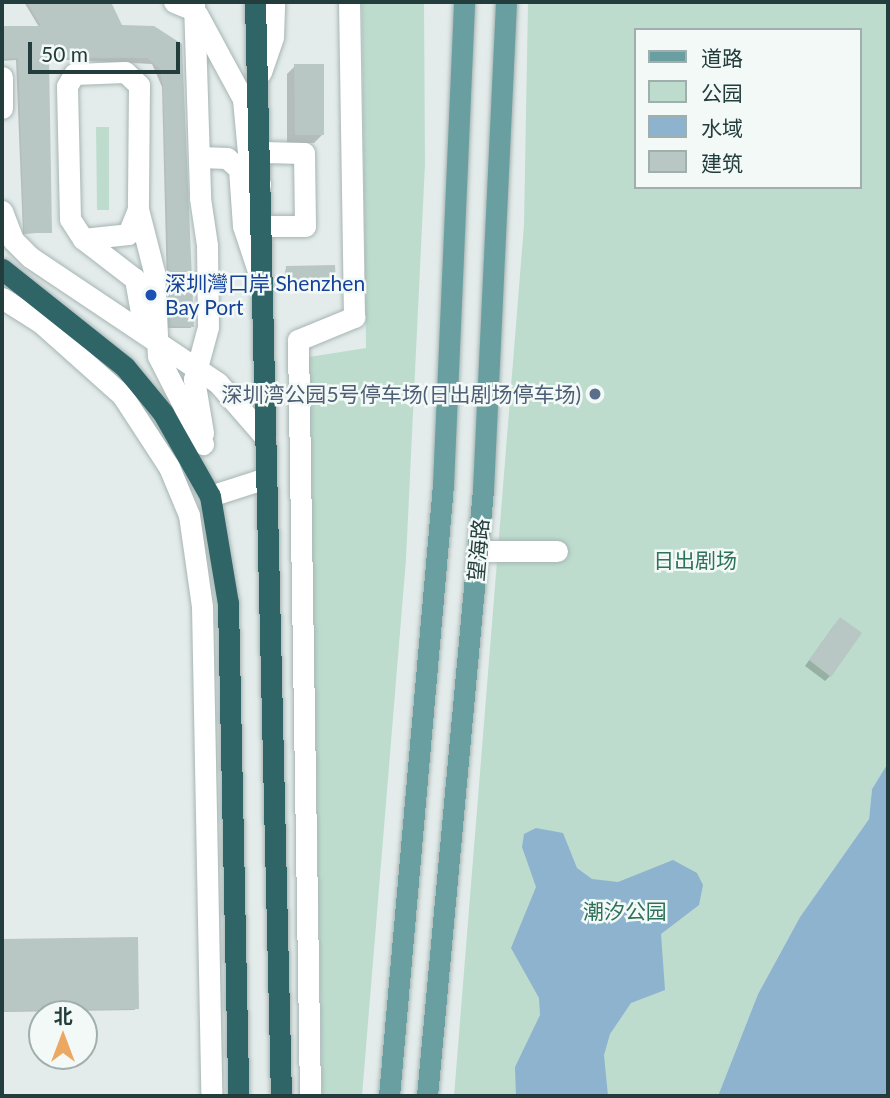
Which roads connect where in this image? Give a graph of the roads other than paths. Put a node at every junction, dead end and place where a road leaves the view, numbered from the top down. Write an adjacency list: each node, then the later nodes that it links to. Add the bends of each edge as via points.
1 (174, 2): 7 (lane)
2 (255, 2): 8 (highway)
3 (274, 2): 8 (lane, via 273,37)
4 (349, 2): 33 (lane, via 354,317 298,340)
5 (464, 2): 34 (main road, 望海路, via 442,499)
6 (506, 2): 28 (main road, 望海路)
7 (192, 5): 12 (lane); 13 (lane, via 243,99 249,164)
8 (261, 72): 11 (highway)
9 (2, 77): 10 (lane)
10 (2, 108)
11 (262, 152): 13 (highway); 16 (lane, via 304,153 304,226)
12 (200, 157): 19 (lane, via 227,158 239,169 243,226); 22 (lane, via 194,291 208,327)
13 (262, 189): 16 (highway)
14 (138, 209): 17 (lane, via 128,234); 17 (lane, via 137,79 125,72 74,74 67,86 67,200); 21 (lane, via 154,272)
15 (2, 211): 21 (lane, via 13,240 30,257)
16 (263, 226): 19 (highway)
17 (83, 239): 21 (lane, via 135,279 141,313)
18 (2, 269): 25 (highway, via 125,367)
19 (264, 288): 23 (highway)
20 (2, 299): 30 (lane, via 40,322 122,395 169,467 189,515 202,606)
21 (156, 341): 22 (lane); 24 (lane, via 170,389)
22 (196, 369): 23 (lane, via 231,394); 24 (lane)
23 (265, 437): 26 (highway)
24 (203, 443): 25 (lane)
25 (198, 471): 27 (highway)
26 (266, 478): 27 (lane); 32 (highway)
27 (210, 496): 31 (highway, via 228,603)
28 (478, 551): 29 (lane); 35 (main road, 望海路)
29 (557, 551)
30 (211, 1096)
31 (238, 1096)
32 (281, 1096)
33 (310, 1096)
34 (389, 1096)
35 (428, 1096)

